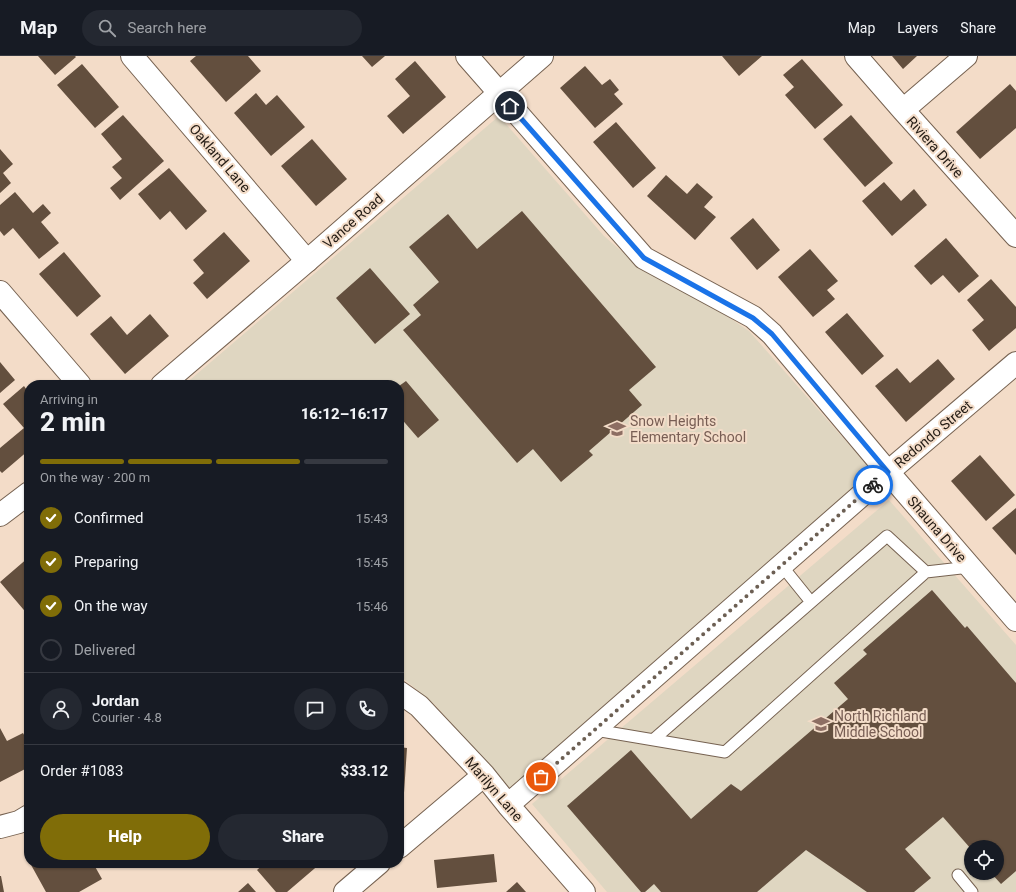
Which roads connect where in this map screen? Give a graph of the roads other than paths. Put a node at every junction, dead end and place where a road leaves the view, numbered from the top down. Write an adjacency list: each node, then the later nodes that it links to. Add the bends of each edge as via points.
1 (132, 56): 9 (street, Oakland Lane)
2 (467, 56): 6 (street, Shauna Drive)
3 (542, 56): 6 (street, Vance Road)
4 (856, 56): 7 (street, Riviera Drive)
5 (966, 56): 7 (street)
6 (499, 94): 9 (street, Vance Road); 14 (street, Shauna Drive, via 644,258 753,318 772,334)
7 (903, 110): 8 (street, Riviera Drive)
8 (1016, 236)
9 (307, 261): 13 (street, Vance Road)
10 (0, 292): 12 (street)
11 (1016, 364): 14 (street, Redondo Street)
12 (76, 380)
13 (168, 380)
14 (888, 472): 17 (street, Redondo Street); 18 (street, Shauna Drive)
15 (24, 497): 16 (street)
16 (0, 515)
17 (782, 566): 20 (lane); 23 (street, Redondo Street)
18 (970, 567): 19 (lane); 21 (street, Shauna Drive)
19 (926, 572): 20 (lane, via 887,536); 24 (lane, via 725,752)
20 (811, 602): 24 (lane)
21 (1016, 620)
22 (404, 695): 25 (street, Marilyn Lane, via 420,706)
23 (595, 730): 24 (lane); 26 (street, Redondo Street)
24 (653, 740)
25 (484, 775): 26 (street, Marilyn Lane); 29 (street)
26 (508, 806): 33 (street, Marilyn Lane)
27 (24, 819): 28 (street)
28 (0, 827)
29 (404, 842)
30 (374, 868): 32 (street)
31 (958, 875): 34 (lane)
32 (345, 892)
33 (584, 892)
34 (972, 892)

